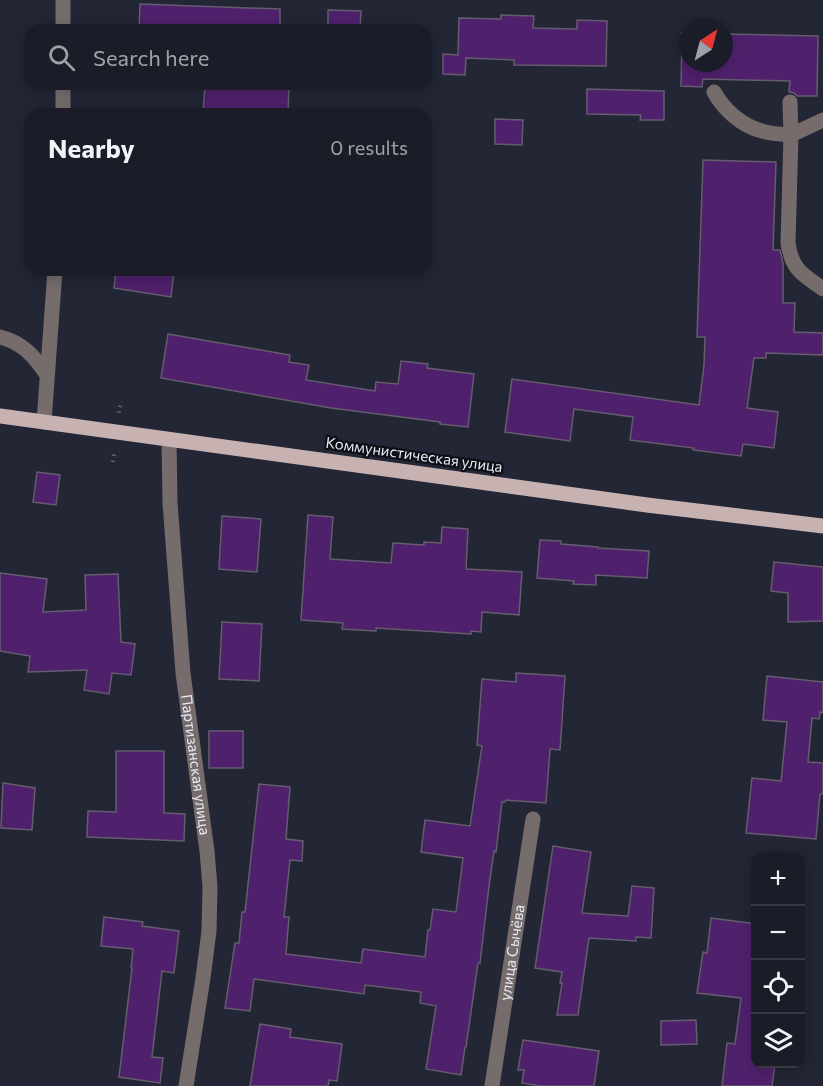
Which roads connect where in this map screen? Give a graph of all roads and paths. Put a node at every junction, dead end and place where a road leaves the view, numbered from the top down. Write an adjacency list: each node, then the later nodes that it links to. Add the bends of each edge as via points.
1 (63, 0): 2 (street)
2 (63, 24)
3 (63, 90): 6 (street)
4 (714, 92): 8 (street, via 730,113 751,127)
5 (789, 102): 8 (street)
6 (63, 108)
7 (823, 120): 8 (street)
8 (791, 135): 10 (street, via 790,256 802,274)
9 (55, 276): 12 (street)
10 (823, 288)
11 (0, 337): 12 (street, via 24,348)
12 (47, 375): 14 (street)
13 (0, 416): 14 (main road, Коммунистическая улица)
14 (44, 422): 15 (main road, Коммунистическая улица)
15 (169, 440): 16 (main road, Коммунистическая улица); 18 (street, Партизанская улица, via 183,672 210,886 209,931)
16 (823, 526)
17 (533, 819): 19 (street, улица Сычёва)
18 (186, 1086)
19 (492, 1086)

